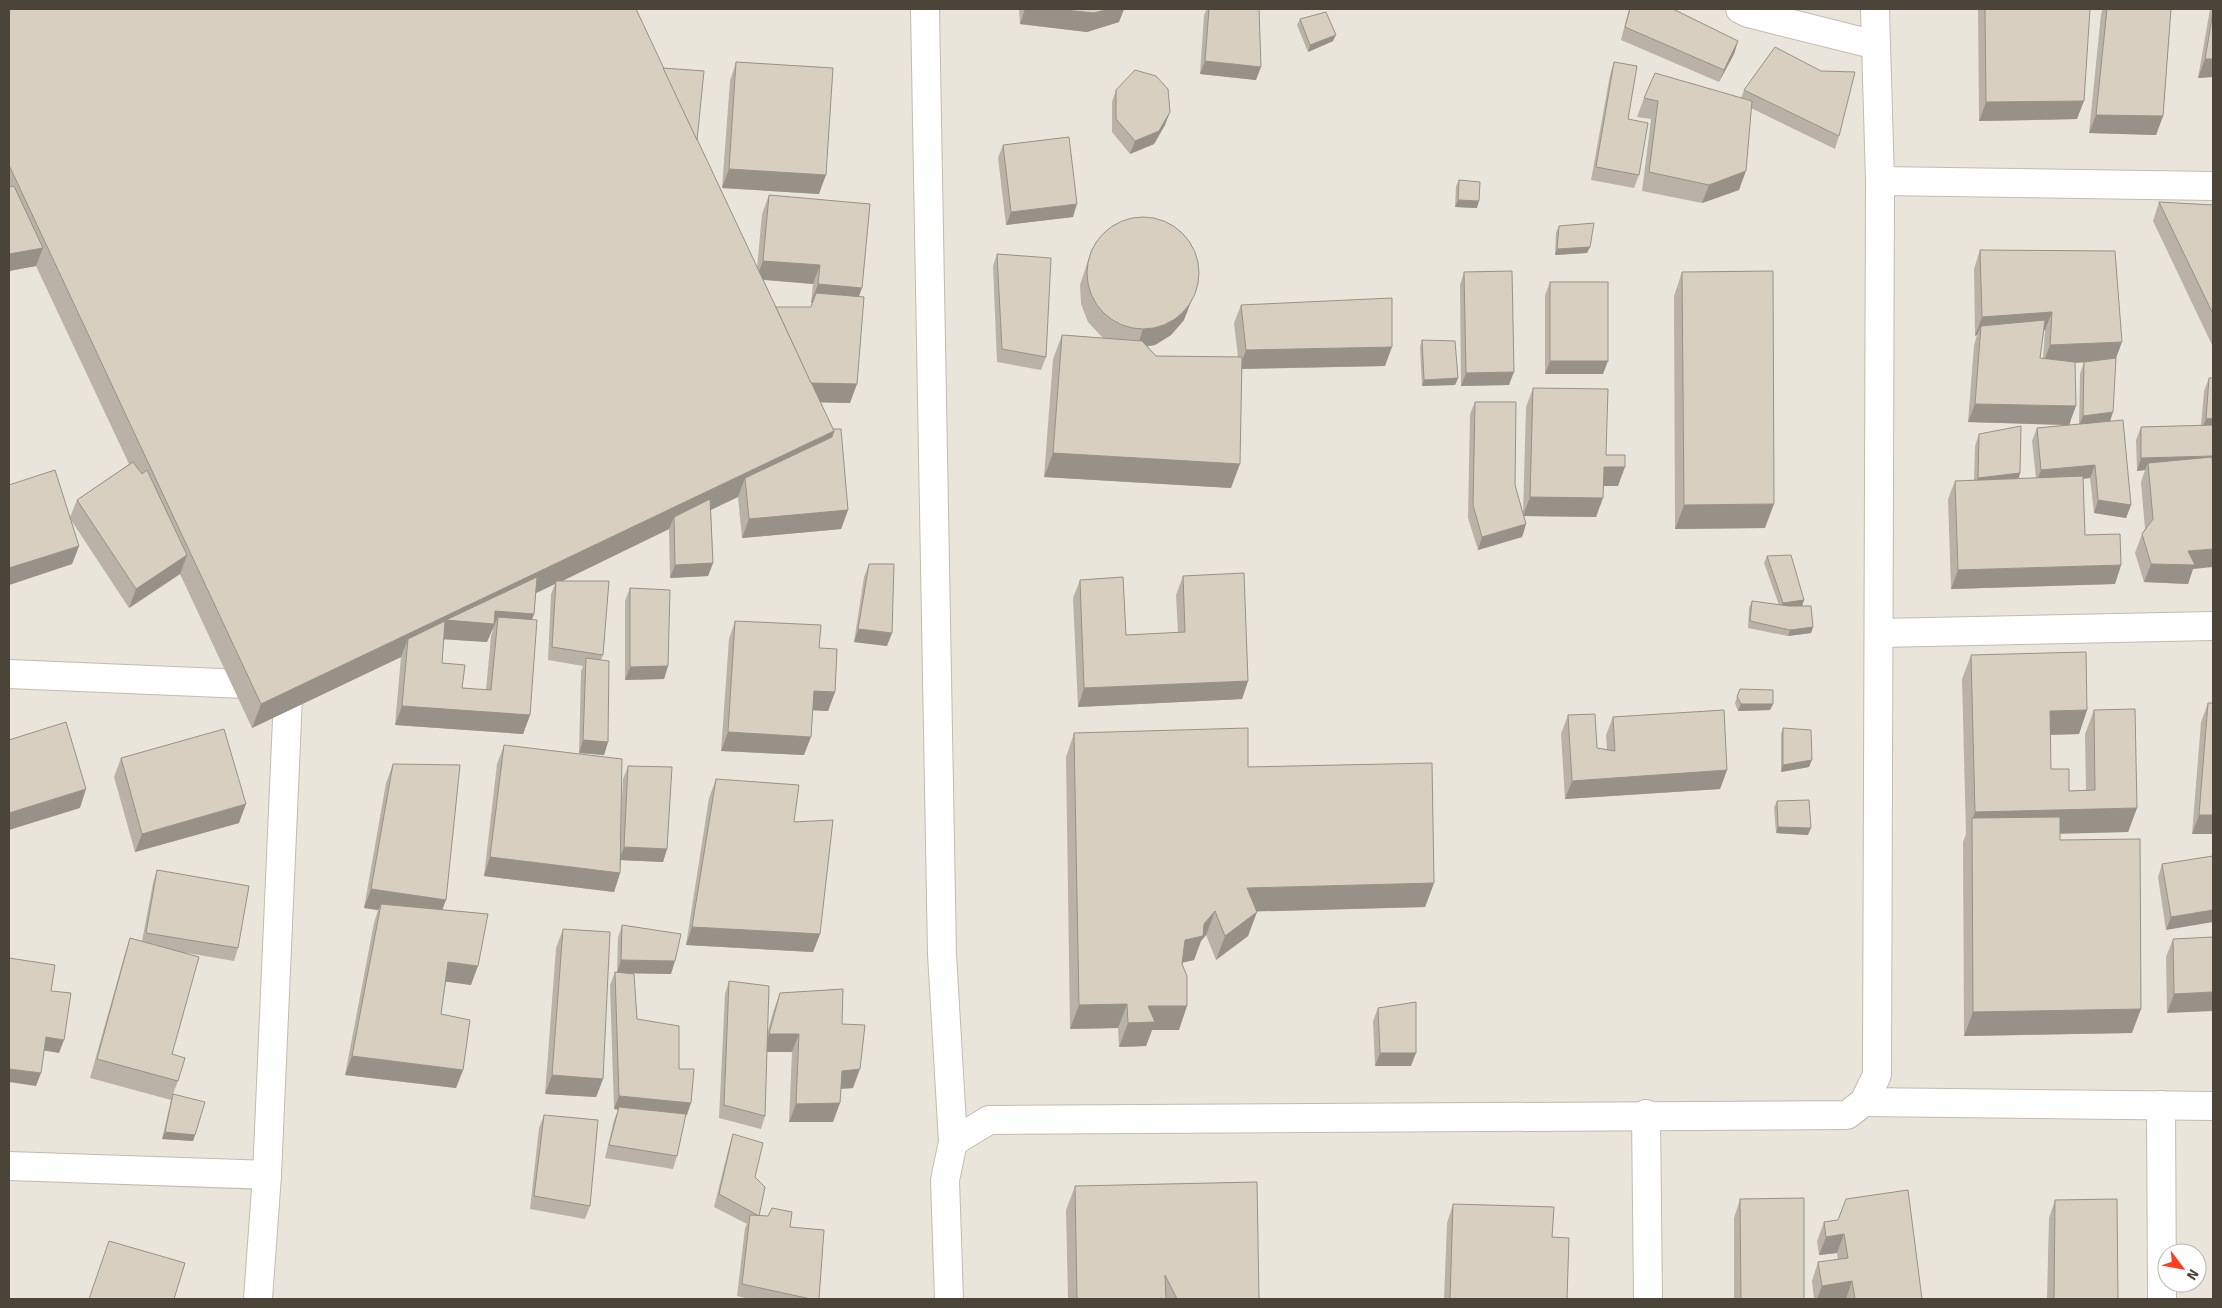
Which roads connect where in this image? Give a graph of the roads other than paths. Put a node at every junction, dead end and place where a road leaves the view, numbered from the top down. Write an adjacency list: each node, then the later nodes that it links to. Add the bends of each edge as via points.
1 (925, 9): 16 (street, via 942,954)
2 (1740, 9): 4 (street)
3 (1875, 9): 4 (street)
4 (1876, 45): 5 (street)
5 (1880, 181): 6 (street); 8 (street)
6 (2213, 186)
7 (2213, 626): 8 (street)
8 (1880, 633): 12 (street, via 1877,1075)
9 (291, 646): 11 (street)
10 (9, 674): 11 (street)
11 (289, 685): 18 (street)
12 (1864, 1102): 13 (street); 15 (street, via 1847,1114)
13 (2161, 1105): 14 (street); 22 (street)
14 (2213, 1106)
15 (1646, 1114): 16 (street, via 989,1120); 21 (street)
16 (954, 1142): 20 (street, via 945,1180)
17 (9, 1166): 18 (street)
18 (268, 1174): 19 (street)
19 (258, 1299)
20 (949, 1299)
21 (1648, 1299)
22 (2162, 1299)

